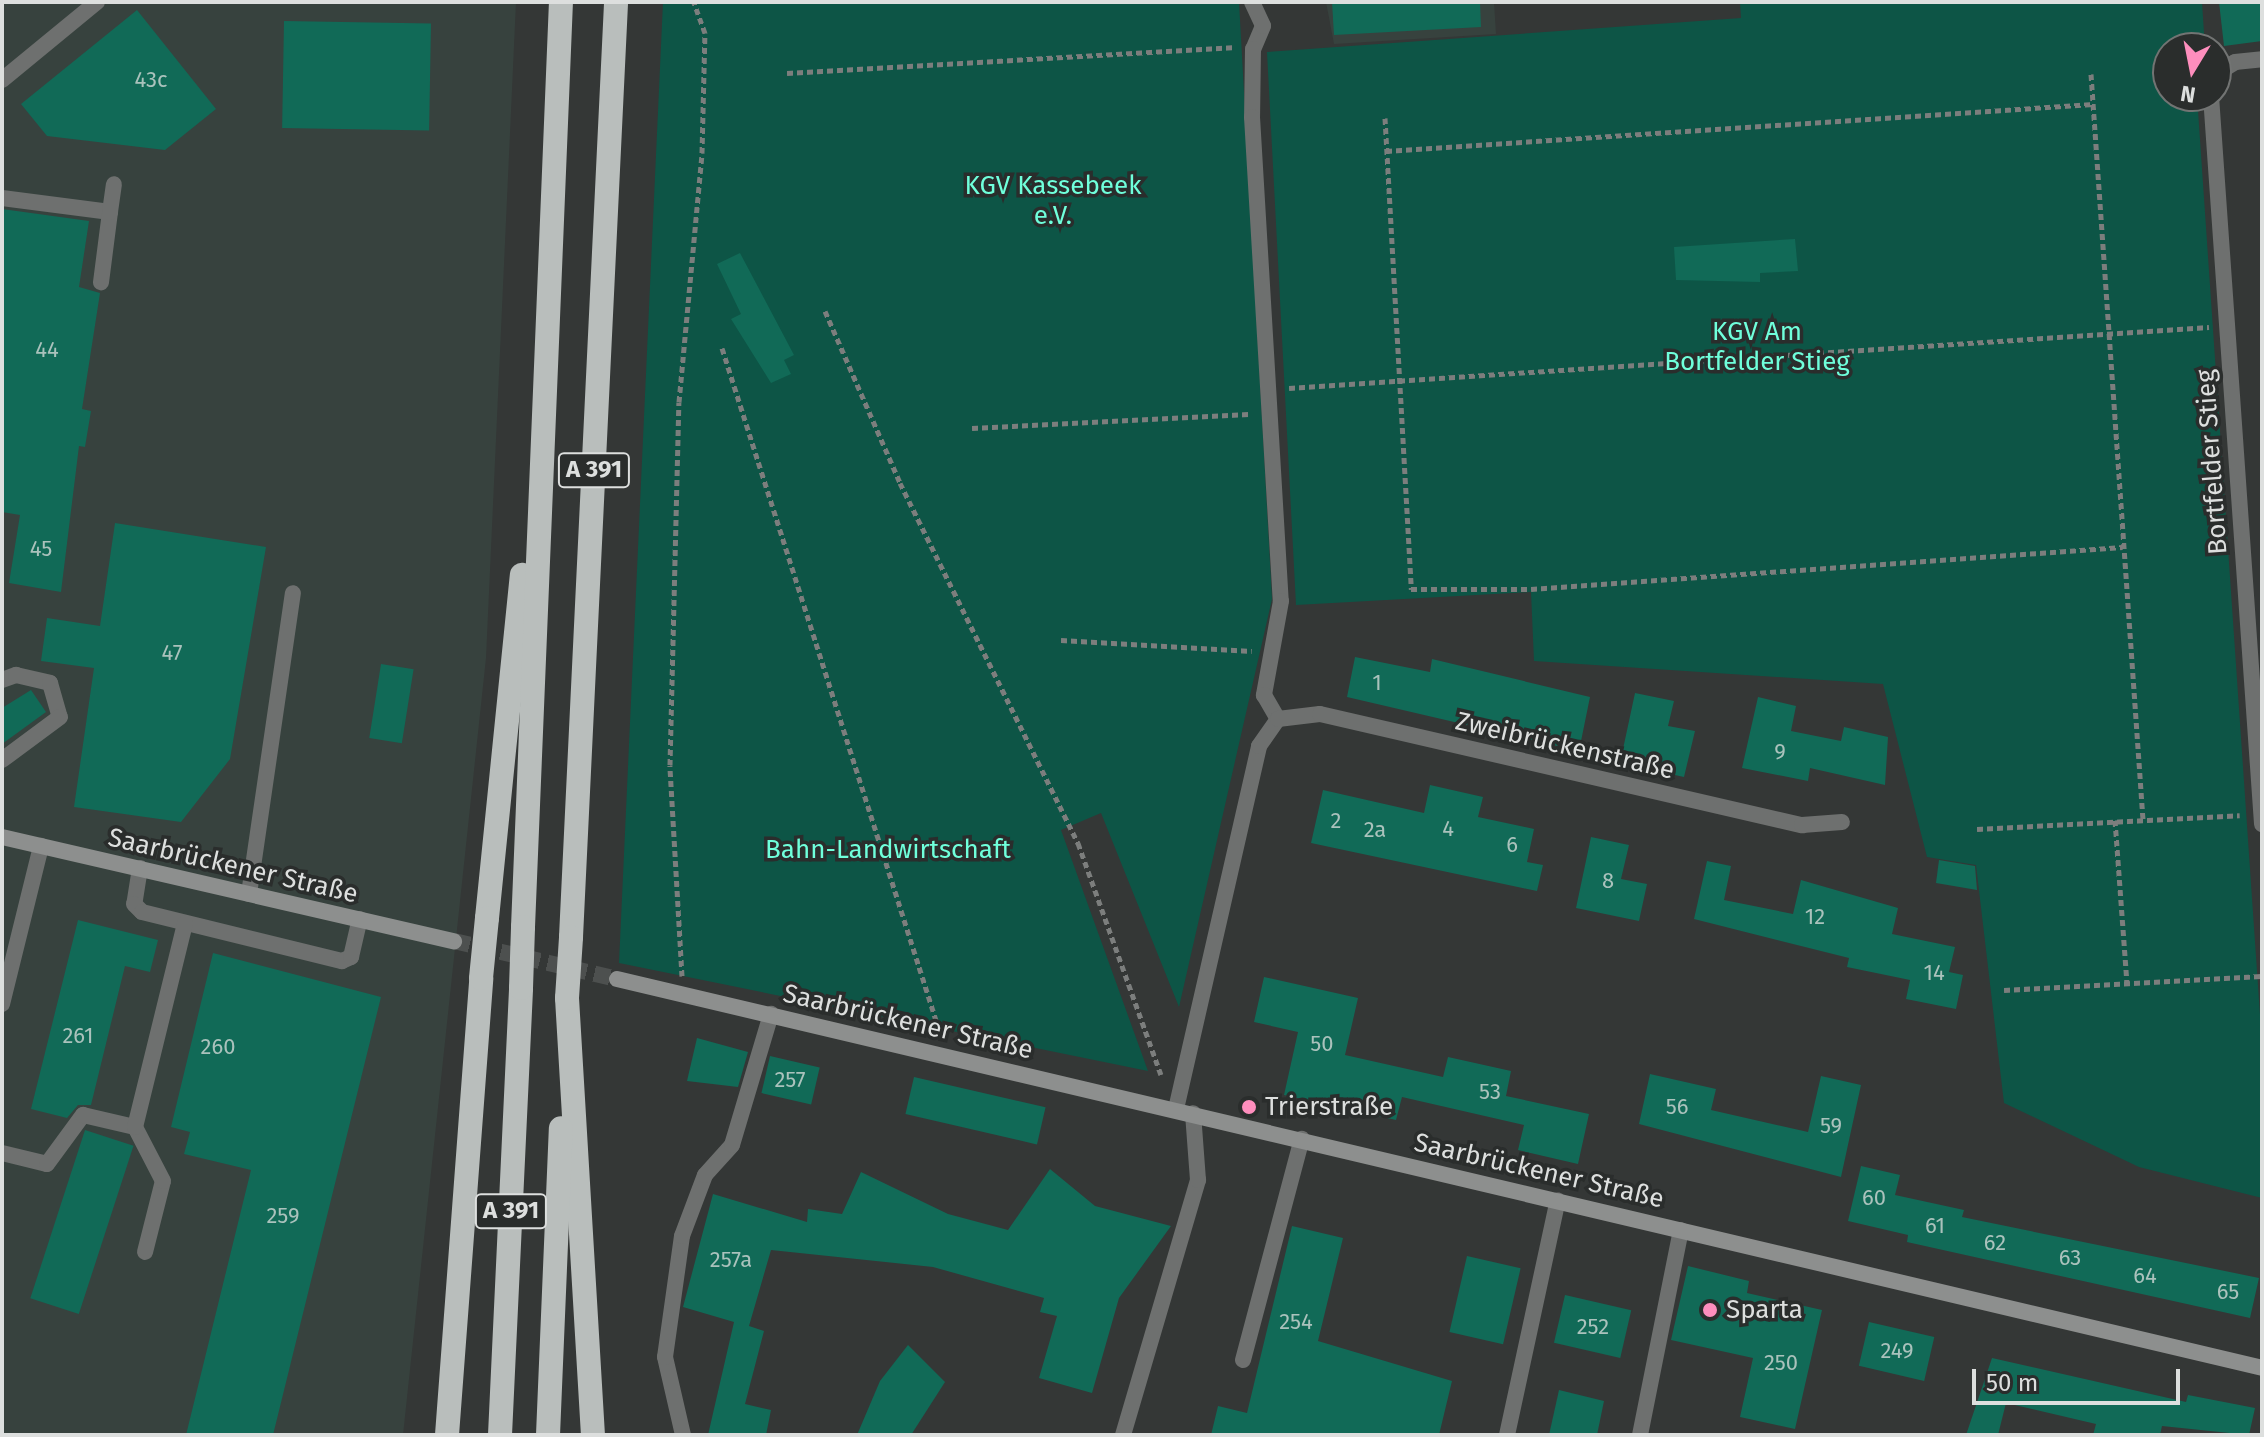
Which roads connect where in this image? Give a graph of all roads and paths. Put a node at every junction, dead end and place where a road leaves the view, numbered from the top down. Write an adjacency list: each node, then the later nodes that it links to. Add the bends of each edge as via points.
1 (97, 2): 11 (street)
2 (561, 2): 23 (highway, A 391)
3 (616, 2): 54 (highway, A 391, bridge)
4 (694, 2): 50 (path, via 705,33 702,153 679,402 670,765)
5 (1252, 2): 6 (street, via 1263,26)
6 (1253, 49): 9 (path); 26 (street)
7 (2262, 59): 8 (street)
8 (2232, 64)
9 (787, 73)
10 (2091, 74): 12 (path)
11 (2, 80)
12 (2093, 104): 15 (path); 22 (path)
13 (2212, 112): 21 (street, Bortfelder Stieg)
14 (1385, 118): 15 (path)
15 (1386, 151): 25 (path)
16 (114, 184): 18 (street)
17 (2, 198): 18 (street)
18 (110, 212): 19 (street)
19 (101, 282)
20 (825, 311): 58 (path, via 900,483 1078,843)
21 (2226, 326): 22 (path); 36 (street, Bortfelder Stieg)
22 (2110, 333): 25 (path); 29 (path)
23 (546, 342): 65 (highway, bridge); 70 (highway, A 391, bridge)
24 (722, 348): 57 (path)
25 (1401, 380): 26 (path); 29 (path, via 1411,589 1531,589)
26 (1269, 390): 27 (street)
27 (1270, 413): 28 (path); 32 (street, via 1281,601)
28 (972, 428)
29 (2123, 547): 37 (path)
30 (293, 593): 45 (street)
31 (1061, 640): 32 (path)
32 (1273, 652): 34 (street, via 1264,695)
33 (2, 680): 35 (street, via 16,675 50,683 60,717)
34 (1278, 719): 39 (street, Zweibrückenstraße, via 1320,714 1802,825); 58 (street, via 1259,746)
35 (2, 760)
36 (2261, 814): 37 (path); 40 (street, Bortfelder Stieg)
37 (2143, 819): 38 (path)
38 (2115, 820): 41 (path); 52 (path)
39 (1842, 822)
40 (2262, 824)
41 (1977, 829)
42 (2, 837): 43 (street, Saarbrückener Straße)
43 (41, 846): 44 (street, Saarbrückener Straße); 55 (street)
44 (140, 868): 45 (street, Saarbrückener Straße); 47 (street, via 134,904)
45 (249, 894): 46 (street, Saarbrückener Straße)
46 (360, 919): 47 (street, via 351,957 342,961); 48 (street, Saarbrückener Straße)
47 (185, 923): 59 (street)
48 (454, 941)
49 (2262, 976): 52 (path)
50 (682, 977)
51 (617, 979): 56 (street, Saarbrückener Straße)
52 (2127, 985): 53 (path)
53 (2004, 990)
54 (567, 998): 71 (highway, A 391); 72 (highway)
55 (2, 1004)
56 (771, 1014): 58 (street, Saarbrückener Straße); 73 (street, via 732,1145 705,1175 682,1236 665,1357)
57 (941, 1036)
58 (1184, 1111): 60 (street, Saarbrückener Straße); 74 (street, via 1198,1180)
59 (135, 1127): 61 (street, via 83,1115 47,1164); 64 (street, via 163,1181)
60 (1302, 1139): 62 (street, Saarbrückener Straße); 66 (street)
61 (2, 1153)
62 (1558, 1200): 63 (street, Saarbrückener Straße); 75 (street)
63 (1681, 1230): 67 (street, Saarbrückener Straße); 76 (street)
64 (145, 1252)
65 (453, 1299): 68 (highway); 69 (highway)
66 (1243, 1360)
67 (2262, 1368)
68 (432, 1435)
69 (447, 1435)
70 (500, 1435)
71 (548, 1435)
72 (593, 1435)
73 (683, 1435)
74 (1123, 1435)
75 (1507, 1435)
76 (1640, 1435)

